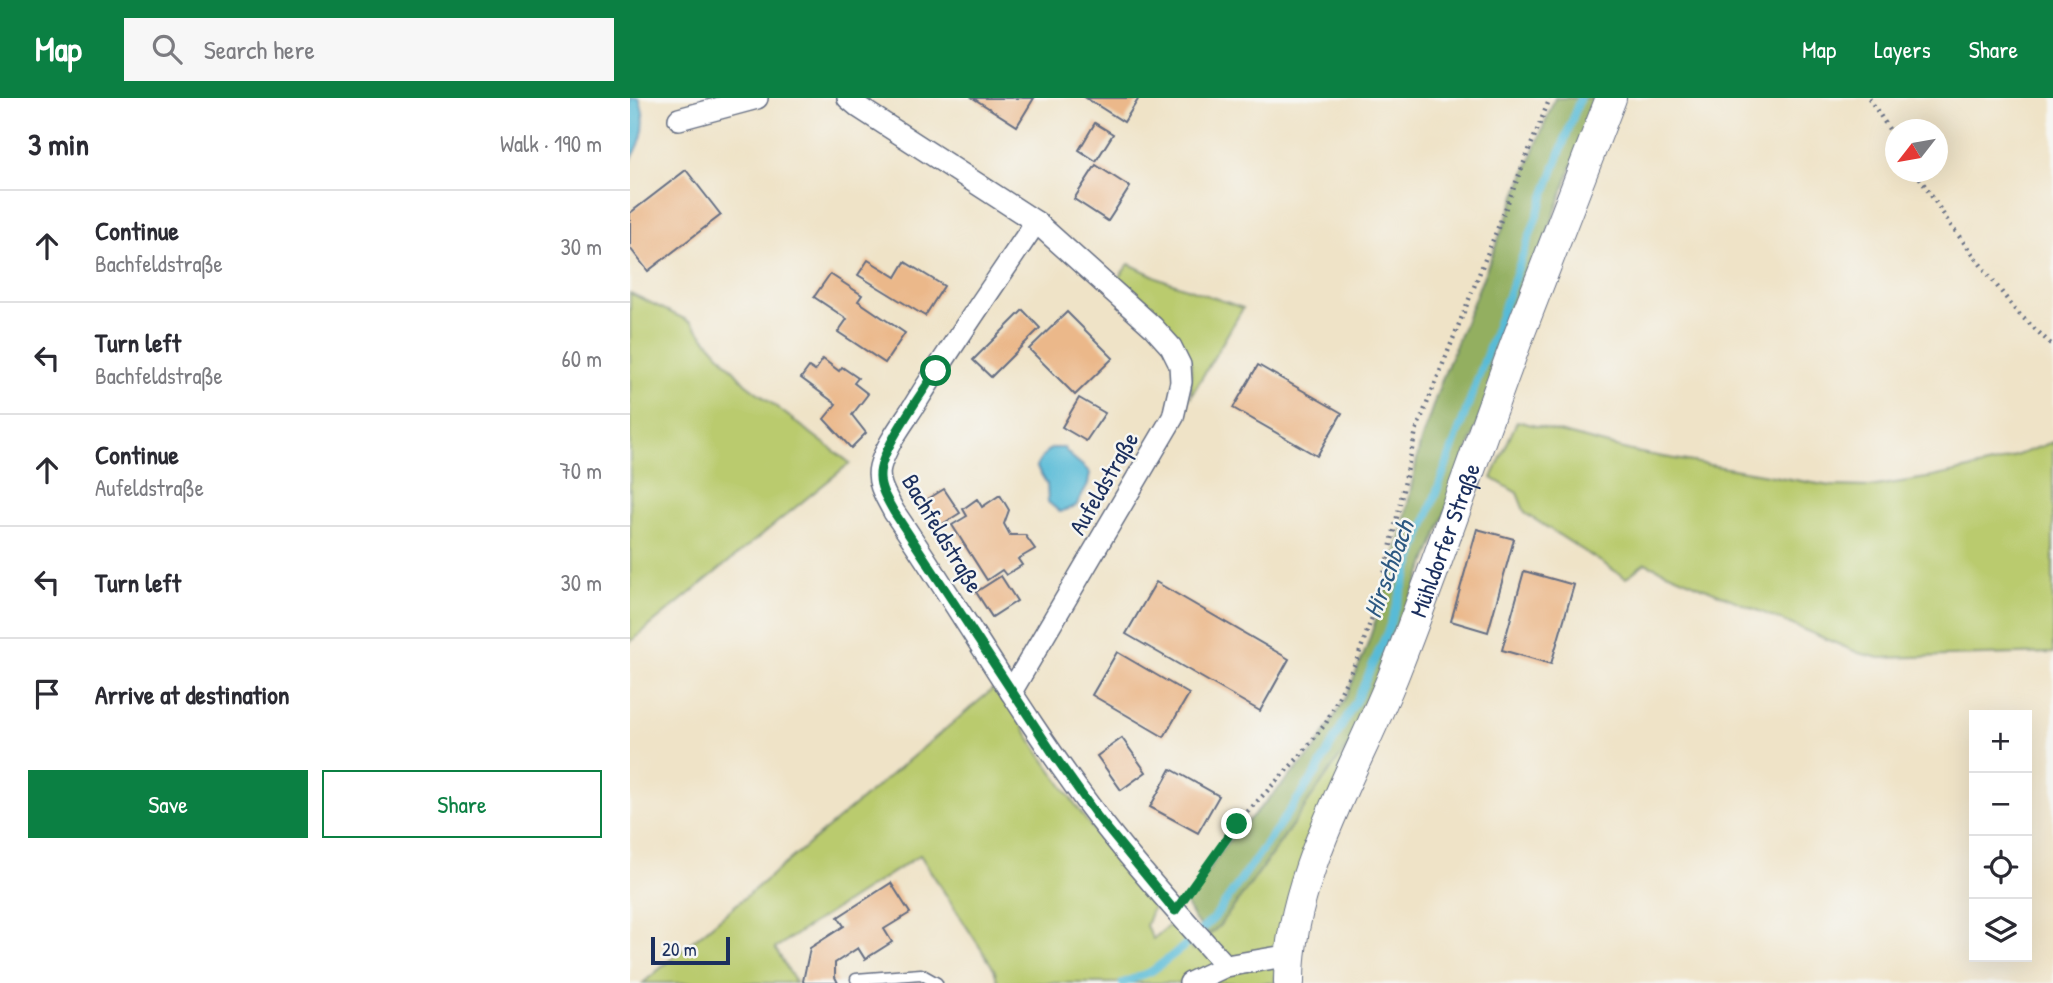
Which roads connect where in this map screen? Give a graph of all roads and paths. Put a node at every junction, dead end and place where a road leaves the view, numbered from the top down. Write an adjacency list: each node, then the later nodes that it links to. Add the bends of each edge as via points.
1 (757, 98): 6 (street)
2 (848, 98): 9 (street, Aufeldstraße)
3 (1550, 98): 12 (path, via 1416,431 1375,609 1354,667 1326,723 1237,824)
4 (1611, 98): 14 (street, Mühldorfer Straße, via 1389,688 1315,855 1297,919)
5 (1869, 98): 7 (path)
6 (679, 120)
7 (1885, 124)
8 (1922, 182): 10 (path, via 2016,311)
9 (1035, 222): 11 (street, Bachfeldstraße, via 899,430 879,479 894,512); 11 (street, Aufeldstraße, via 1153,327 1171,347 1180,365 1181,382 1173,417)
10 (2053, 346)
11 (1012, 692): 12 (street, via 1097,816)
12 (1180, 917): 13 (street)
13 (1226, 966): 14 (street); 17 (street)
14 (1290, 969)
15 (856, 979): 16 (lane, via 907,973)
16 (937, 983)
17 (1190, 983)

